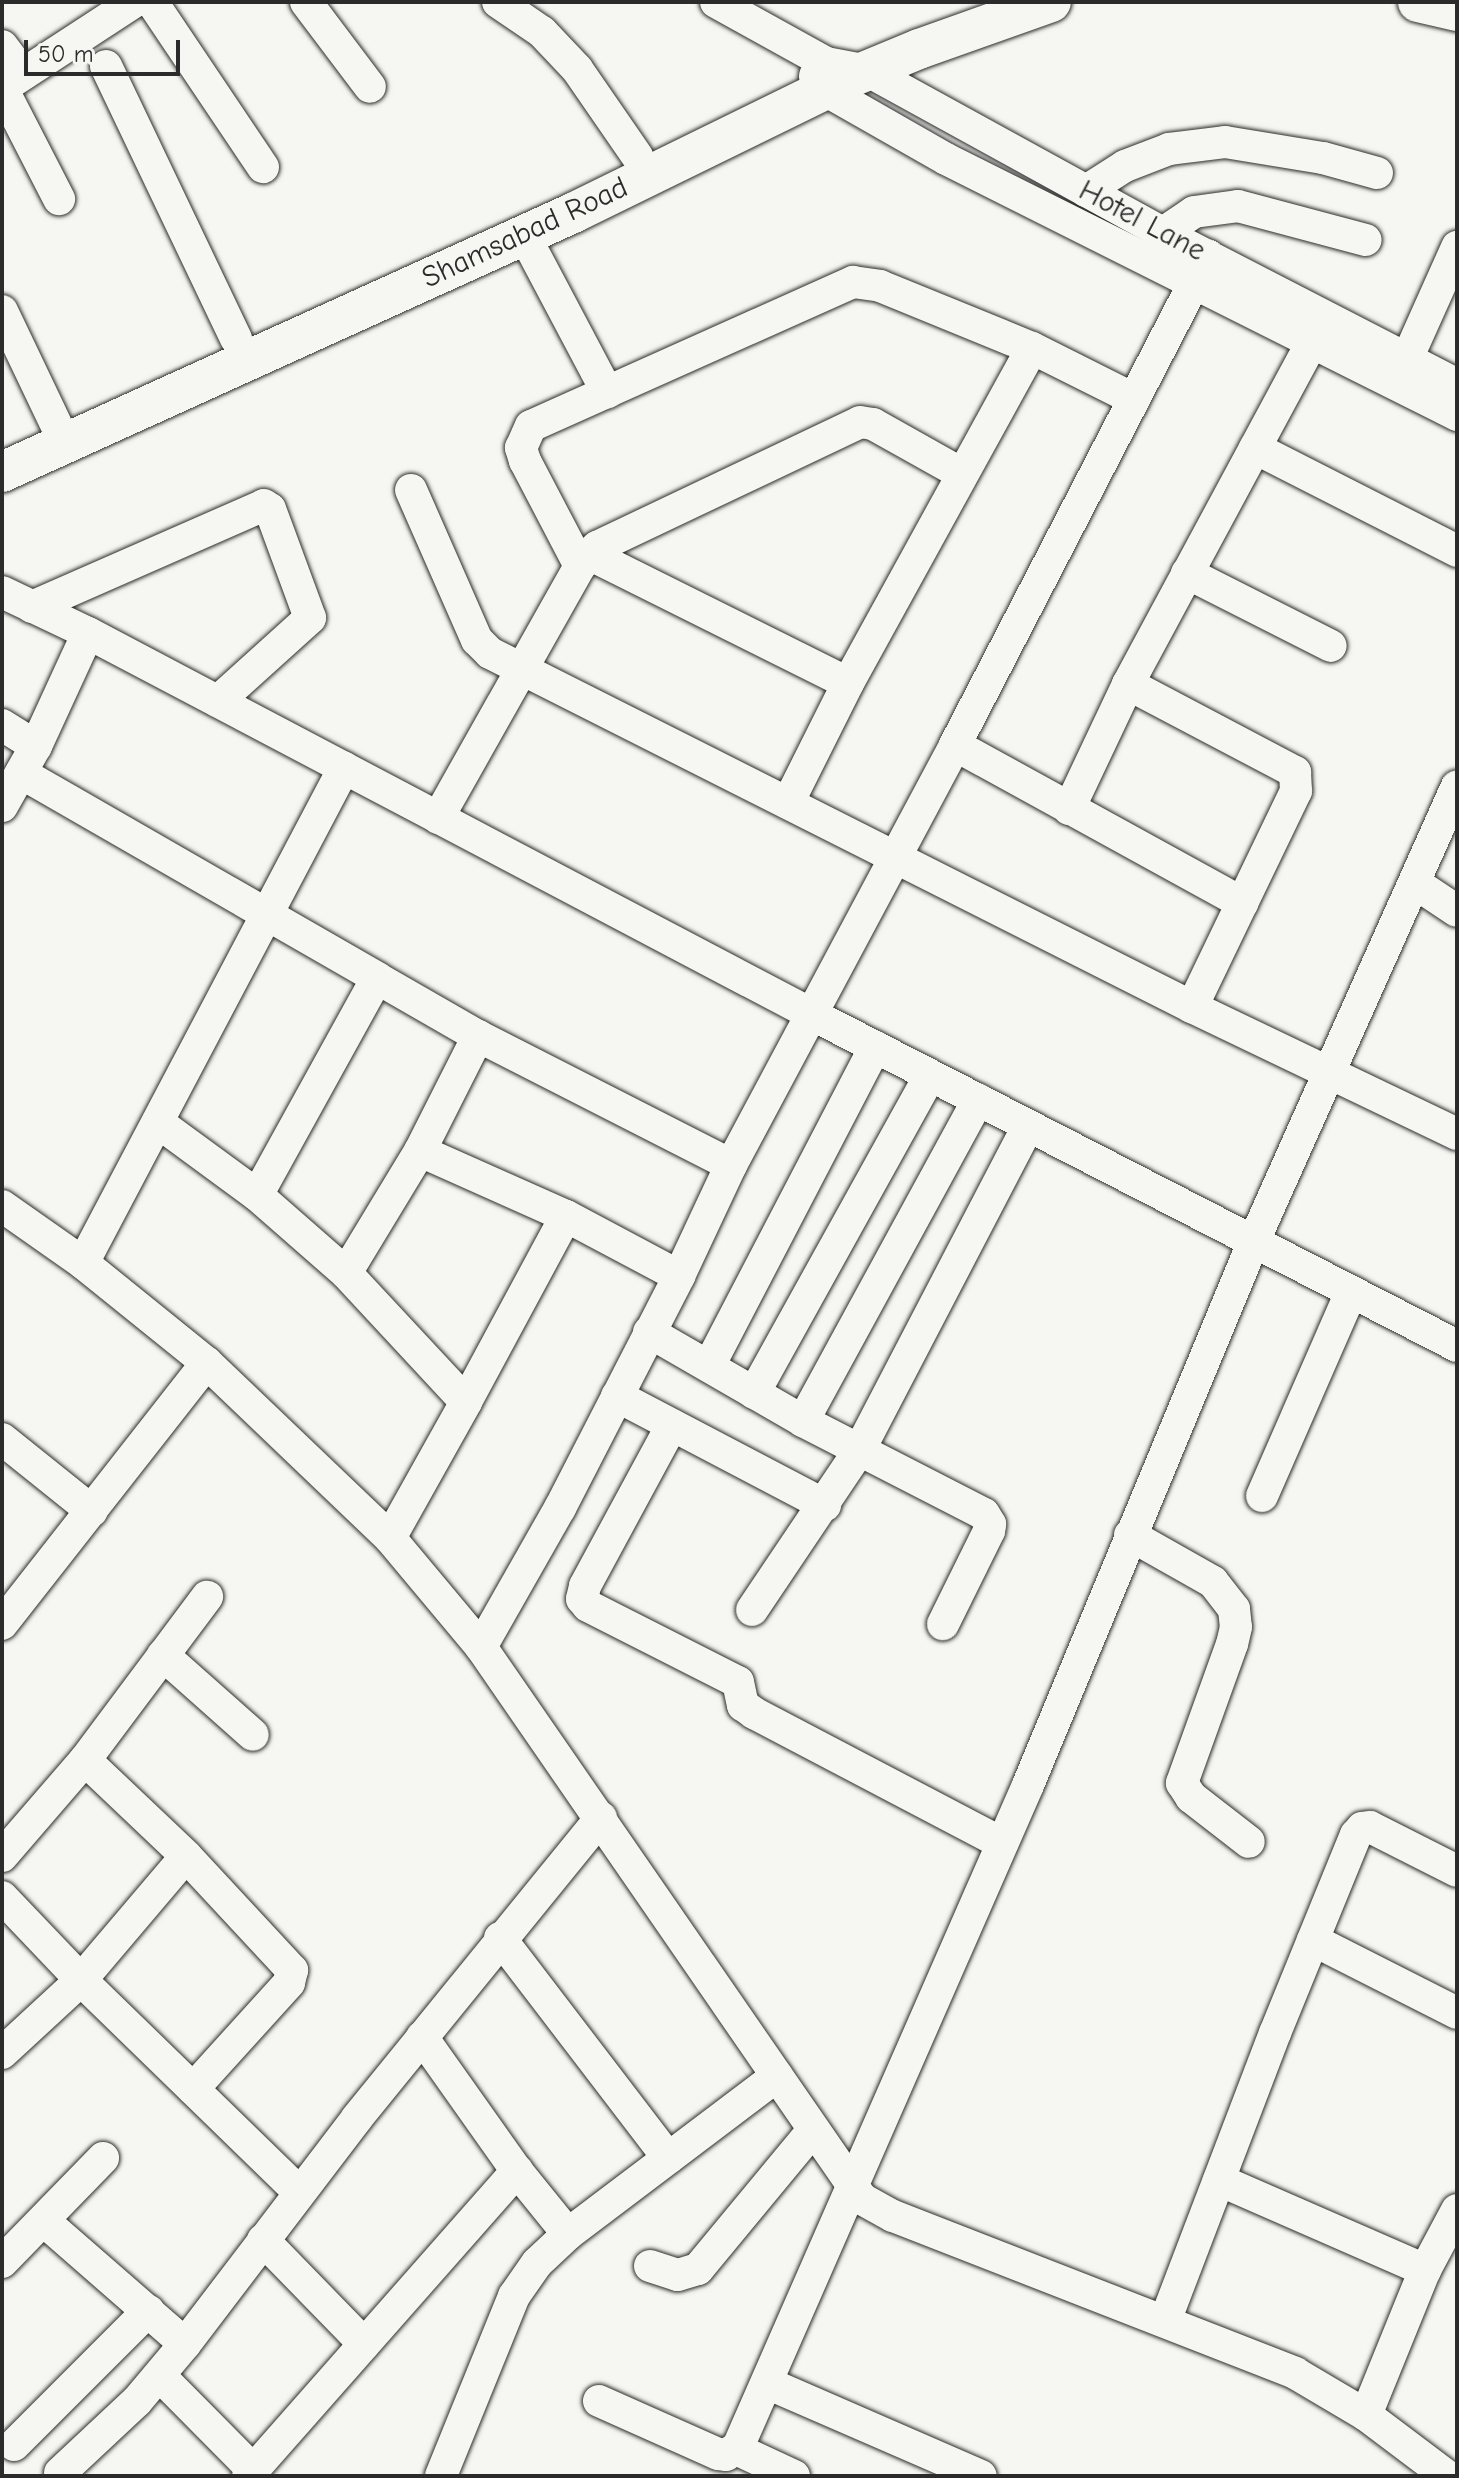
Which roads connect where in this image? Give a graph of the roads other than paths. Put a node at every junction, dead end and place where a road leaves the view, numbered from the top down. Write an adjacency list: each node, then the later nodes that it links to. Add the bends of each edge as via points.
1 (134, 2): 14 (street)
2 (152, 2): 17 (street)
3 (306, 2): 15 (street)
4 (498, 2): 16 (street, via 542,32 577,69)
5 (716, 2): 13 (street)
6 (971, 2): 13 (main road, Shamsabad Road)
7 (1051, 2): 12 (main road, Shamsabad Road)
8 (1418, 2): 9 (main road)
9 (1457, 11)
10 (2, 46): 14 (street)
11 (106, 66): 28 (street)
12 (868, 71): 13 (main road, Shamsabad Road); 19 (street, Hotel Lane)
13 (821, 75): 16 (main road, Shamsabad Road); 22 (main road, Shamsabad Road); 25 (street, via 946,159)
14 (9, 83): 20 (street)
15 (370, 87)
16 (637, 156): 28 (main road, Shamsabad Road)
17 (263, 167)
18 (1377, 173): 19 (street, via 1225,142 1169,149 1125,166)
19 (1086, 191): 21 (street, Hotel Lane)
20 (59, 199)
21 (1163, 233): 23 (street, via 1194,212 1238,206); 25 (street, Hotel Lane)
22 (524, 235): 32 (street); 38 (main road, Shamsabad Road)
23 (1366, 240)
24 (1457, 247): 30 (street)
25 (1200, 270): 27 (street); 33 (street)
26 (2, 311): 35 (street)
27 (1318, 331): 30 (street); 34 (street); 37 (street)
28 (236, 339): 35 (main road, Shamsabad Road)
29 (1032, 348): 32 (street, via 880,286 853,282); 33 (street); 39 (street)
30 (1407, 359): 31 (street)
31 (1457, 385)
32 (607, 392): 42 (street, via 531,426 521,448)
33 (1134, 399): 53 (street)
34 (1457, 415)
35 (56, 424): 36 (main road, Shamsabad Road)
36 (2, 447)
37 (1255, 448): 41 (street); 43 (street)
38 (2, 472)
39 (962, 474): 42 (street, via 873,424 860,422 597,547); 49 (street)
40 (411, 490): 48 (street, via 477,640 490,653)
41 (1457, 551)
42 (584, 560): 48 (street); 49 (street)
43 (1187, 573): 47 (street); 50 (street)
44 (2, 592): 45 (street)
45 (32, 607): 46 (street); 51 (street, via 264,505 270,509 310,618)
46 (88, 633): 51 (street); 54 (street)
47 (1331, 646)
48 (523, 668): 57 (street); 60 (street)
49 (848, 683): 57 (street)
50 (1128, 684): 59 (street); 63 (street, via 1295,772 1296,791)
51 (218, 701): 55 (street)
52 (2, 725): 54 (street)
53 (955, 745): 59 (street); 61 (street)
54 (29, 760): 58 (street); 65 (street)
55 (344, 768): 60 (street); 65 (street)
56 (1457, 786): 62 (street)
57 (788, 803): 61 (street)
58 (2, 806)
59 (1069, 809): 63 (street)
60 (438, 818): 68 (street)
61 (895, 858): 67 (street); 68 (street)
62 (1415, 883): 64 (street); 71 (street)
63 (1242, 903): 67 (street)
64 (1457, 911)
65 (269, 914): 66 (street); 74 (street)
66 (377, 978): 69 (street); 79 (street)
67 (1192, 1007): 71 (street)
68 (813, 1015): 70 (street); 78 (street)
69 (478, 1036): 77 (street); 78 (street)
70 (875, 1047): 72 (street); 90 (street)
71 (1332, 1071): 76 (street); 82 (street)
72 (930, 1076): 73 (street); 91 (street)
73 (978, 1100): 75 (street); 94 (street)
74 (159, 1123): 79 (street); 83 (street)
75 (1028, 1126): 82 (street); 97 (street)
76 (1457, 1134)
77 (420, 1151): 81 (street); 84 (street)
78 (731, 1165): 85 (street)
79 (257, 1195): 84 (street)
80 (2, 1206): 83 (street)
81 (566, 1216): 85 (street); 93 (street)
82 (1253, 1243): 86 (street); 101 (street)
83 (83, 1263): 89 (street)
84 (346, 1273): 93 (street)
85 (679, 1276): 87 (street)
86 (1351, 1292): 88 (street); 98 (street)
87 (649, 1332): 90 (street); 92 (street)
88 (1457, 1346)
89 (207, 1363): 100 (street); 102 (street)
90 (709, 1366): 91 (street)
91 (754, 1393): 94 (street)
92 (617, 1396): 95 (street); 107 (street)
93 (466, 1402): 102 (street)
94 (803, 1421): 97 (street)
95 (672, 1425): 99 (street); 113 (street, via 582,1599 738,1682 743,1705 754,1713)
96 (2, 1439): 100 (street)
97 (860, 1449): 99 (street); 106 (street, via 988,1519 989,1531)
98 (1262, 1496)
99 (825, 1505): 104 (street)
100 (92, 1511): 105 (street)
101 (1130, 1535): 112 (street, via 1213,1582 1234,1609 1232,1644 1182,1783 1191,1797); 113 (street)
102 (390, 1538): 107 (street)
103 (207, 1597): 108 (street)
104 (752, 1610)
105 (2, 1624)
106 (943, 1624)
107 (481, 1647): 111 (street)
108 (163, 1655): 109 (street); 110 (street)
109 (253, 1735)
110 (85, 1760): 114 (street); 115 (street)
111 (601, 1818): 118 (street); 124 (street)
112 (1249, 1842)
113 (1002, 1843): 131 (street)
114 (2, 1856)
115 (186, 1856): 120 (street); 125 (street, via 289,1965 293,1976)
116 (1457, 1871): 119 (street, via 1379,1831 1362,1828)
117 (2, 1897): 120 (street)
118 (500, 1938): 122 (street); 128 (street)
119 (1313, 1940): 121 (street); 130 (street)
120 (81, 1980): 123 (street); 125 (street)
121 (1457, 2013)
122 (422, 2037): 129 (street); 132 (street)
123 (2, 2053)
124 (777, 2076): 126 (street); 128 (street)
125 (193, 2089): 132 (street)
126 (812, 2131): 131 (street); 138 (street, via 698,2269 678,2275)
127 (103, 2158): 134 (street)
128 (668, 2158): 135 (street)
129 (517, 2171): 135 (street); 143 (street)
130 (1219, 2180): 139 (street); 141 (street)
131 (853, 2188): 141 (street, via 893,2216); 145 (street)
132 (299, 2192): 136 (street)
133 (1457, 2210): 139 (street)
134 (44, 2221): 137 (street); 140 (street)
135 (568, 2234): 152 (street, via 537,2263 514,2296)
136 (263, 2240): 142 (street); 143 (street)
137 (2, 2262)
138 (650, 2266)
139 (1425, 2270): 147 (street)
140 (148, 2311): 142 (street); 148 (street)
141 (1165, 2321): 147 (street, via 1295,2373)
142 (185, 2344): 144 (street)
143 (364, 2344): 151 (street)
144 (160, 2376): 150 (street); 151 (street)
145 (767, 2383): 149 (street); 154 (street)
146 (599, 2401): 149 (street)
147 (1366, 2415): 155 (street)
148 (14, 2445)
149 (726, 2460): 153 (street)
150 (60, 2473)
151 (251, 2473)
152 (441, 2476)
153 (794, 2476)
154 (981, 2476)
155 (1447, 2476)

